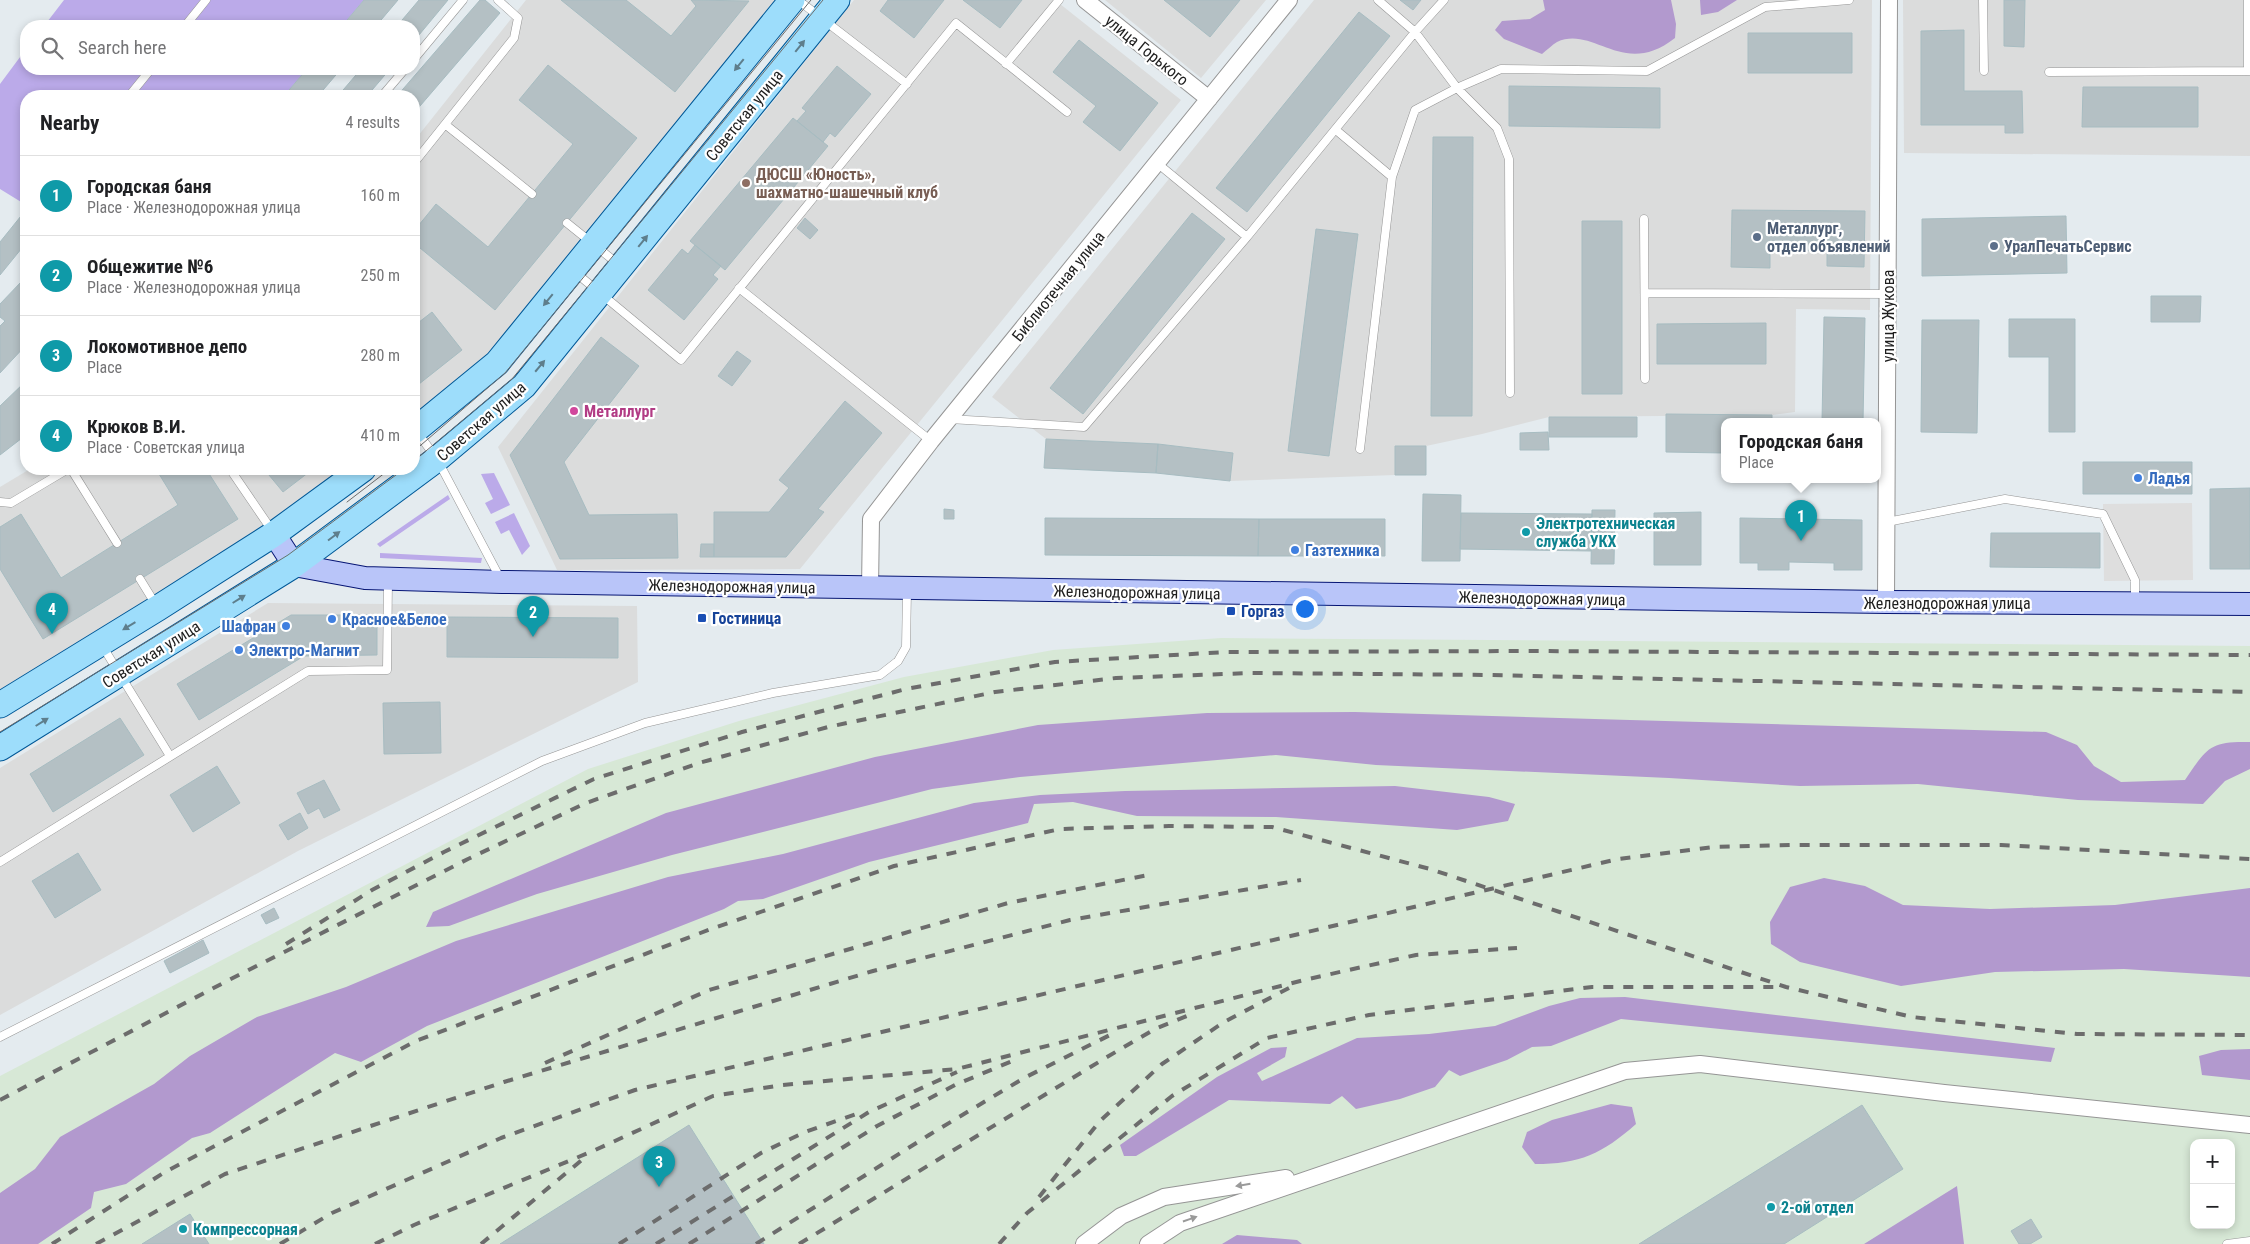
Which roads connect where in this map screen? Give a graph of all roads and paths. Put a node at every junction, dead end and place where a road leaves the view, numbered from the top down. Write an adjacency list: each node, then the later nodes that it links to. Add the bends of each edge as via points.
1 (206, 0): 16 (lane)
2 (463, 0): 18 (lane)
3 (498, 0): 31 (lane, via 518,18 514,38)
4 (792, 0): 40 (main road, Советская улица, one-way to 40)
5 (798, 0): 15 (lane)
6 (1059, 0): 19 (lane)
7 (1085, 0): 29 (street, улица Горького)
8 (1289, 0): 29 (street, Библиотечная улица)
9 (1378, 0): 17 (lane)
10 (1444, 0): 17 (lane)
11 (1849, 0): 26 (lane, via 1765,7 1647,71 1501,69)
12 (1889, 0): 46 (street, улица Жукова)
13 (1983, 0): 21 (lane)
14 (2248, 0): 20 (lane)
15 (829, 9): 25 (lane); 41 (main road, Советская улица, one-way to 15)
16 (190, 20)
17 (1415, 32): 26 (lane); 32 (lane)
18 (420, 52)
19 (1006, 64): 25 (lane, via 956,24); 30 (lane)
20 (2249, 71): 22 (lane)
21 (1984, 72)
22 (2049, 72)
23 (146, 75): 27 (lane)
24 (400, 75): 28 (lane)
25 (907, 84): 43 (lane)
26 (1457, 88): 35 (lane, via 1415,110); 48 (lane, via 1497,128 1509,159)
27 (134, 90)
28 (387, 90)
29 (1209, 99): 34 (street, Библиотечная улица)
30 (1067, 112)
31 (446, 125): 33 (lane); 36 (lane)
32 (1336, 130): 35 (lane); 39 (lane)
33 (420, 156)
34 (1157, 163): 39 (lane); 49 (street, Библиотечная улица)
35 (1392, 177): 53 (lane)
36 (532, 194)
37 (1644, 218): 44 (lane)
38 (567, 222): 40 (lane)
39 (1247, 237): 49 (lane, via 1084,427)
40 (593, 244): 41 (lane); 42 (main road, Советская улица)
41 (622, 267): 45 (main road, Советская улица)
42 (572, 270): 45 (lane); 50 (main road, Советская улица, one-way to 50, via 497,363)
43 (739, 288): 45 (lane, via 681,360); 52 (lane)
44 (1645, 292): 46 (lane); 47 (lane)
45 (600, 293): 54 (main road, Советская улица, one-way to 45, via 524,386)
46 (1888, 294): 62 (street, улица Жукова)
47 (1645, 379)
48 (1510, 393)
49 (949, 419): 52 (street, Библиотечная улица)
50 (420, 427)
51 (420, 437): 54 (lane)
52 (931, 441): 69 (street, Библиотечная улица, via 871,519)
53 (1360, 449)
54 (437, 459): 55 (main road, Советская улица, one-way to 54); 68 (lane)
55 (420, 472)
56 (59, 475): 61 (lane, via 11,503)
57 (73, 475): 64 (lane)
58 (234, 475): 63 (lane)
59 (355, 475): 63 (main road)
60 (415, 475): 65 (main road, Советская улица, one-way to 60)
61 (0, 502)
62 (1887, 522): 71 (street, улица Жукова); 72 (lane, via 2005,499 2103,514 2134,580)
63 (274, 534): 65 (main road); 74 (main road)
64 (117, 543)
65 (294, 565): 66 (main road, Железнодорожная улица); 76 (main road, Советская улица, one-way to 65)
66 (388, 579): 68 (main road, Железнодорожная улица); 79 (lane, via 388,670 308,671)
67 (140, 580): 74 (lane)
68 (502, 582): 69 (main road, Железнодорожная улица)
69 (870, 588): 70 (main road, Железнодорожная улица)
70 (908, 589): 71 (main road, Железнодорожная улица); 81 (lane, via 906,647 898,661 880,675 773,692 645,723 542,761)
71 (1886, 602): 72 (main road, Железнодорожная улица)
72 (2135, 604): 73 (main road, Железнодорожная улица)
73 (2250, 604)
74 (158, 608): 75 (main road, one-way to 75)
75 (101, 643): 76 (lane); 77 (main road)
76 (119, 674): 78 (main road, Советская улица, one-way to 76); 79 (lane)
77 (0, 705)
78 (0, 748)
79 (170, 756): 80 (lane)
80 (0, 862)
81 (0, 1037)
82 (2250, 1125): 83 (street, via 1700,1064 1625,1072)
83 (1326, 1172): 85 (street, one-way to 85, via 1164,1197 1121,1216); 86 (street, one-way to 83, via 1180,1223)
84 (2250, 1241): 87 (lane)
85 (1084, 1244)
86 (1148, 1244)
87 (2227, 1244)

